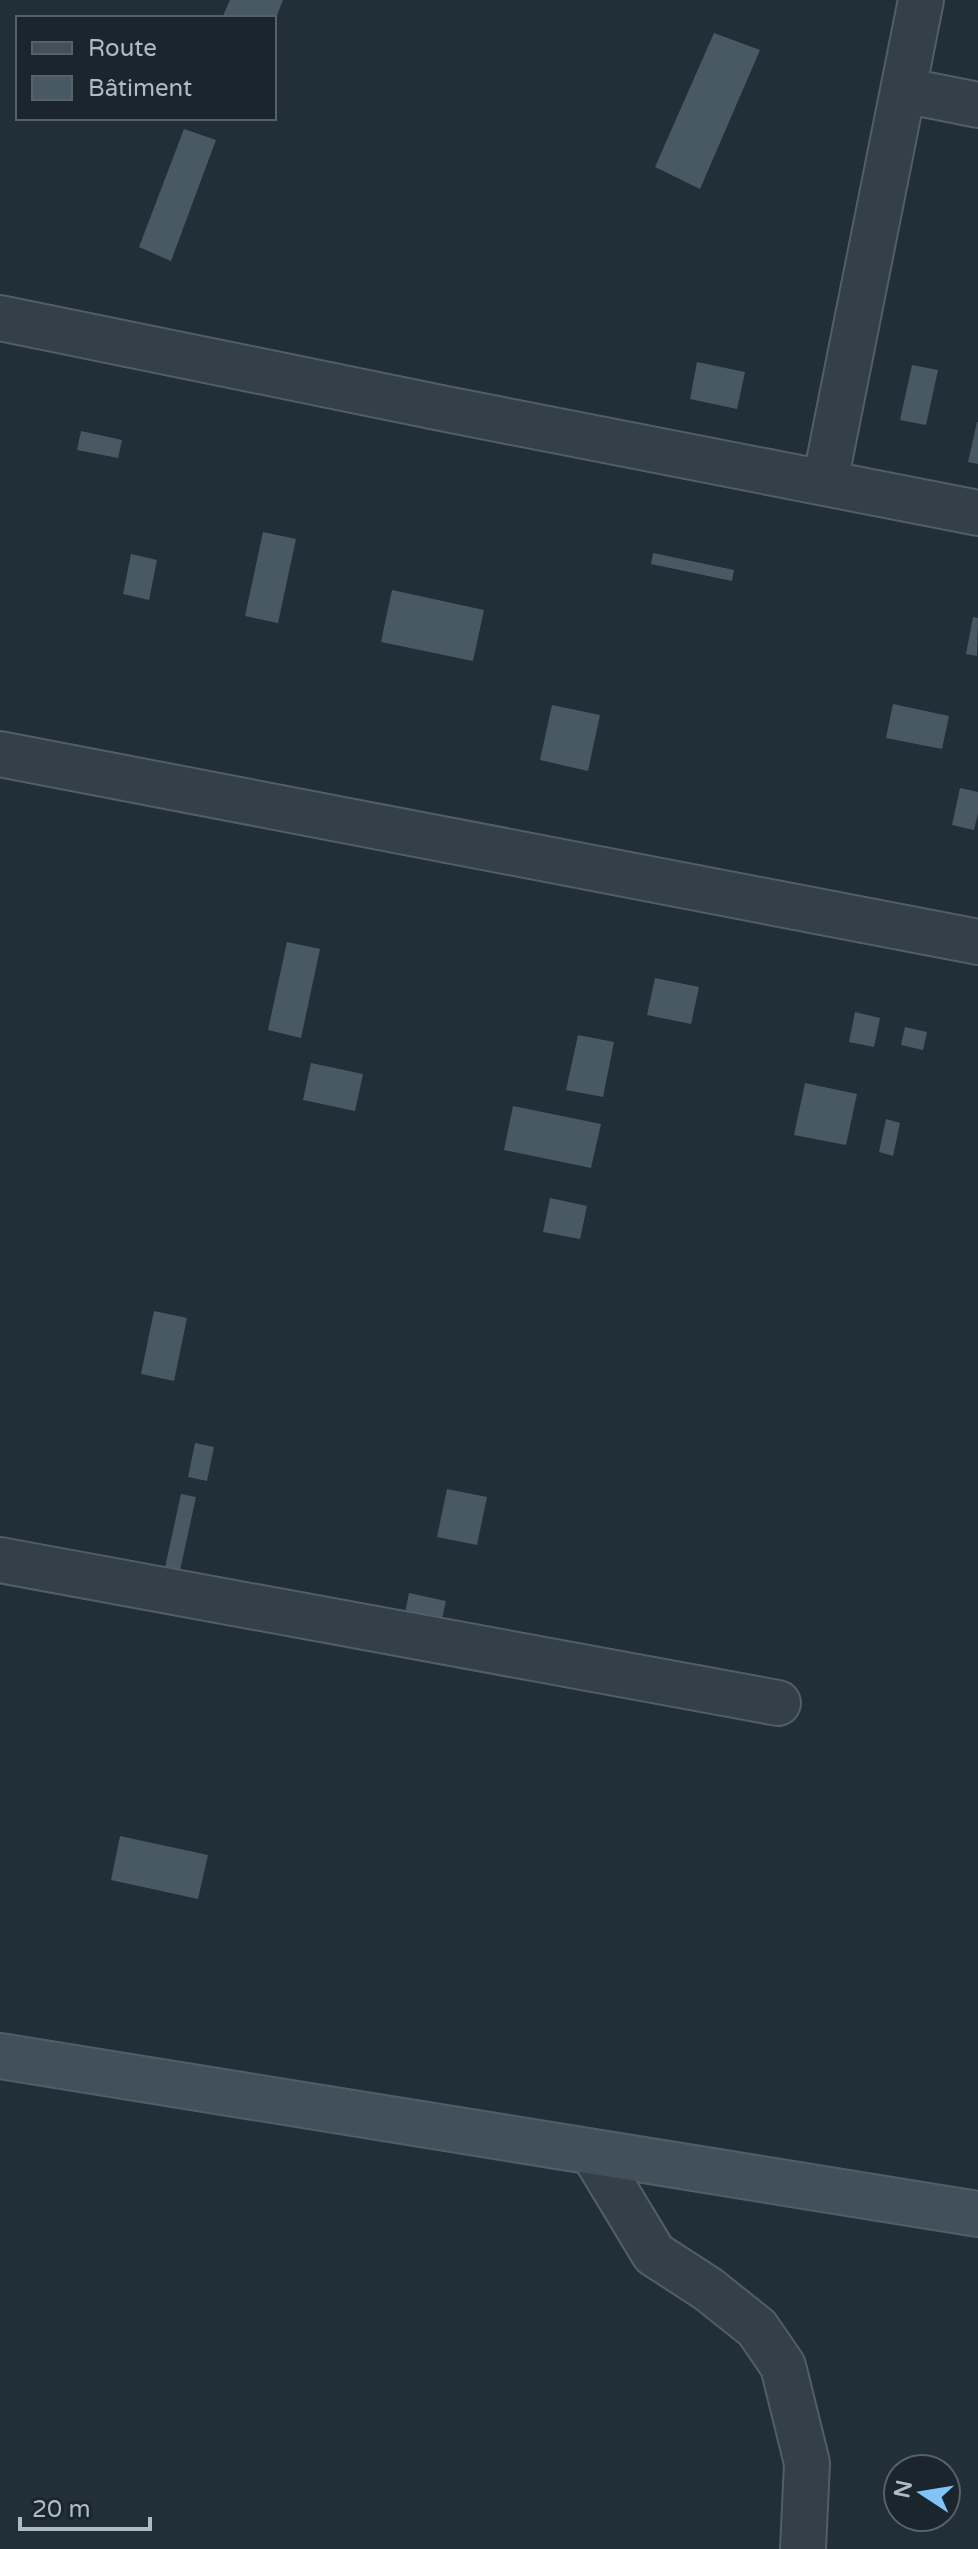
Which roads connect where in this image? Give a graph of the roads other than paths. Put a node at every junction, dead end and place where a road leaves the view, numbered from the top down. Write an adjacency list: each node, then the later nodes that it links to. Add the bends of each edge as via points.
1 (921, 0): 2 (street)
2 (903, 90): 3 (street); 5 (street)
3 (978, 105)
4 (0, 318): 5 (street)
5 (825, 482): 6 (street)
6 (978, 513)
7 (0, 754): 8 (street)
8 (978, 942)
9 (0, 1560): 10 (street)
10 (778, 1703)
11 (0, 2056): 12 (main road)
12 (593, 2153): 13 (main road); 14 (street, via 654,2254 757,2328 783,2366 807,2463)
13 (978, 2214)
14 (803, 2549)

